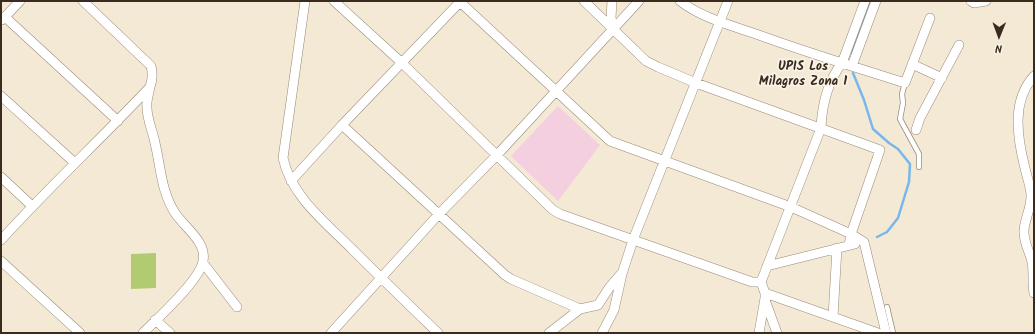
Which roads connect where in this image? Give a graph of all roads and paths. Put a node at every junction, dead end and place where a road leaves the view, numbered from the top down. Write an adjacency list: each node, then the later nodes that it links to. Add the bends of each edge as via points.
1 (20, 1): 16 (street)
2 (83, 1): 28 (street, via 151,66 153,75)
3 (305, 1): 40 (street, via 284,158)
4 (334, 1): 20 (street)
5 (460, 1): 20 (street); 29 (street)
6 (584, 1): 18 (street)
7 (612, 1): 18 (street, via 611,18)
8 (639, 1): 18 (street)
9 (680, 1): 17 (street)
10 (728, 1): 17 (street)
11 (865, 1): 21 (street)
12 (876, 1): 23 (street)
13 (971, 1): 14 (street)
14 (986, 1)
15 (930, 18): 22 (street)
16 (3, 19): 31 (street)
17 (720, 22): 21 (street); 26 (street)
18 (614, 29): 26 (street, via 646,61); 29 (street)
19 (959, 45): 25 (street)
20 (402, 63): 32 (street); 35 (street)
21 (842, 63): 23 (street); 33 (street, via 830,83)
22 (912, 64): 25 (street); 27 (street)
23 (852, 66): 27 (street)
24 (1034, 76): 56 (street, via 1022,96 1018,122 1023,162 1031,194 1023,232 1032,262)
25 (942, 78): 34 (street)
26 (696, 83): 33 (street); 36 (street)
27 (904, 83): 38 (lane, via 900,119 919,154)
28 (150, 87): 31 (street); 51 (street, via 147,108 163,187 176,214 199,241 203,249)
29 (556, 90): 35 (street); 36 (street, via 610,140)
30 (1, 96): 37 (street)
31 (118, 121): 37 (street)
32 (342, 125): 40 (street); 43 (street)
33 (821, 128): 42 (street); 44 (street, via 880,150)
34 (916, 130)
35 (497, 155): 43 (street); 46 (street, via 553,210)
36 (665, 161): 42 (street); 46 (street)
37 (75, 163): 41 (street)
38 (919, 167)
39 (1, 177): 41 (street)
40 (291, 181): 54 (street, via 308,204)
41 (32, 206): 45 (street)
42 (791, 207): 44 (street); 52 (street)
43 (439, 214): 54 (street); 60 (street, via 511,279)
44 (851, 234): 47 (street); 48 (street)
45 (1, 240)
46 (633, 240): 53 (street); 55 (street, via 752,282)
47 (864, 242): 48 (street); 73 (street)
48 (849, 245): 49 (street)
49 (837, 248): 52 (street); 61 (street)
50 (1, 261): 63 (street)
51 (203, 263): 58 (street); 62 (street, via 190,285)
52 (767, 266): 55 (street)
53 (622, 274): 60 (street, via 598,305); 69 (street, via 614,310)
54 (381, 278): 66 (street); 67 (street)
55 (761, 282): 57 (street)
56 (1034, 293)
57 (765, 296): 61 (street); 70 (street); 71 (street)
58 (237, 307)
59 (887, 307): 74 (lane)
60 (580, 309): 68 (street)
61 (833, 317): 72 (street)
62 (156, 320): 64 (street); 65 (street)
63 (80, 333)
64 (143, 333)
65 (170, 333)
66 (331, 333)
67 (438, 333)
68 (549, 333)
69 (602, 333)
70 (759, 333)
71 (777, 333)
72 (878, 333)
73 (886, 333)
74 (893, 333)

